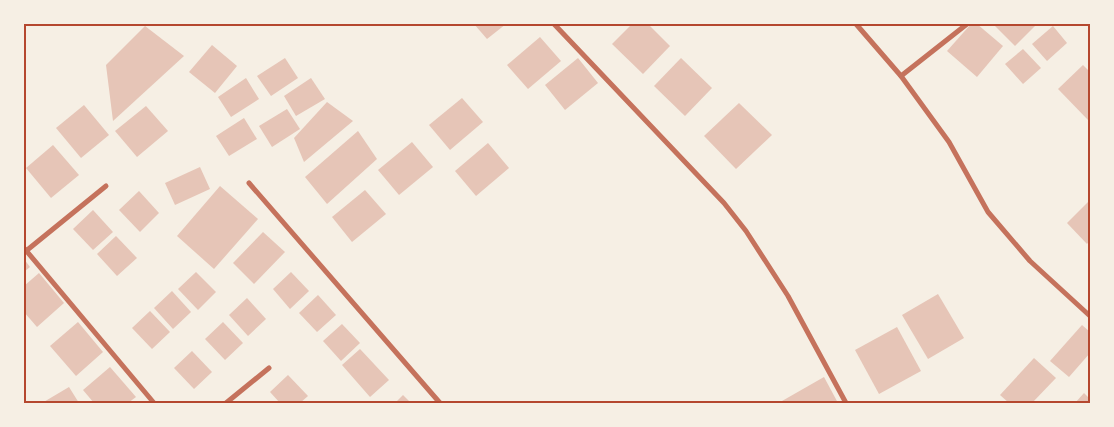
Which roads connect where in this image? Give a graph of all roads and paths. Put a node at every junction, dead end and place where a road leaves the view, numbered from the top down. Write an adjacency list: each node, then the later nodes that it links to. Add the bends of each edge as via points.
1 (554, 24): 13 (street, via 724,203 746,231 788,296)
2 (856, 24): 4 (street)
3 (967, 24): 4 (street)
4 (901, 76): 8 (street, via 950,142 988,212 1030,261)
5 (249, 183): 12 (street)
6 (106, 186): 7 (street)
7 (25, 249): 10 (street)
8 (1090, 316)
9 (269, 368): 11 (street)
10 (154, 403)
11 (226, 403)
12 (440, 403)
13 (846, 403)

